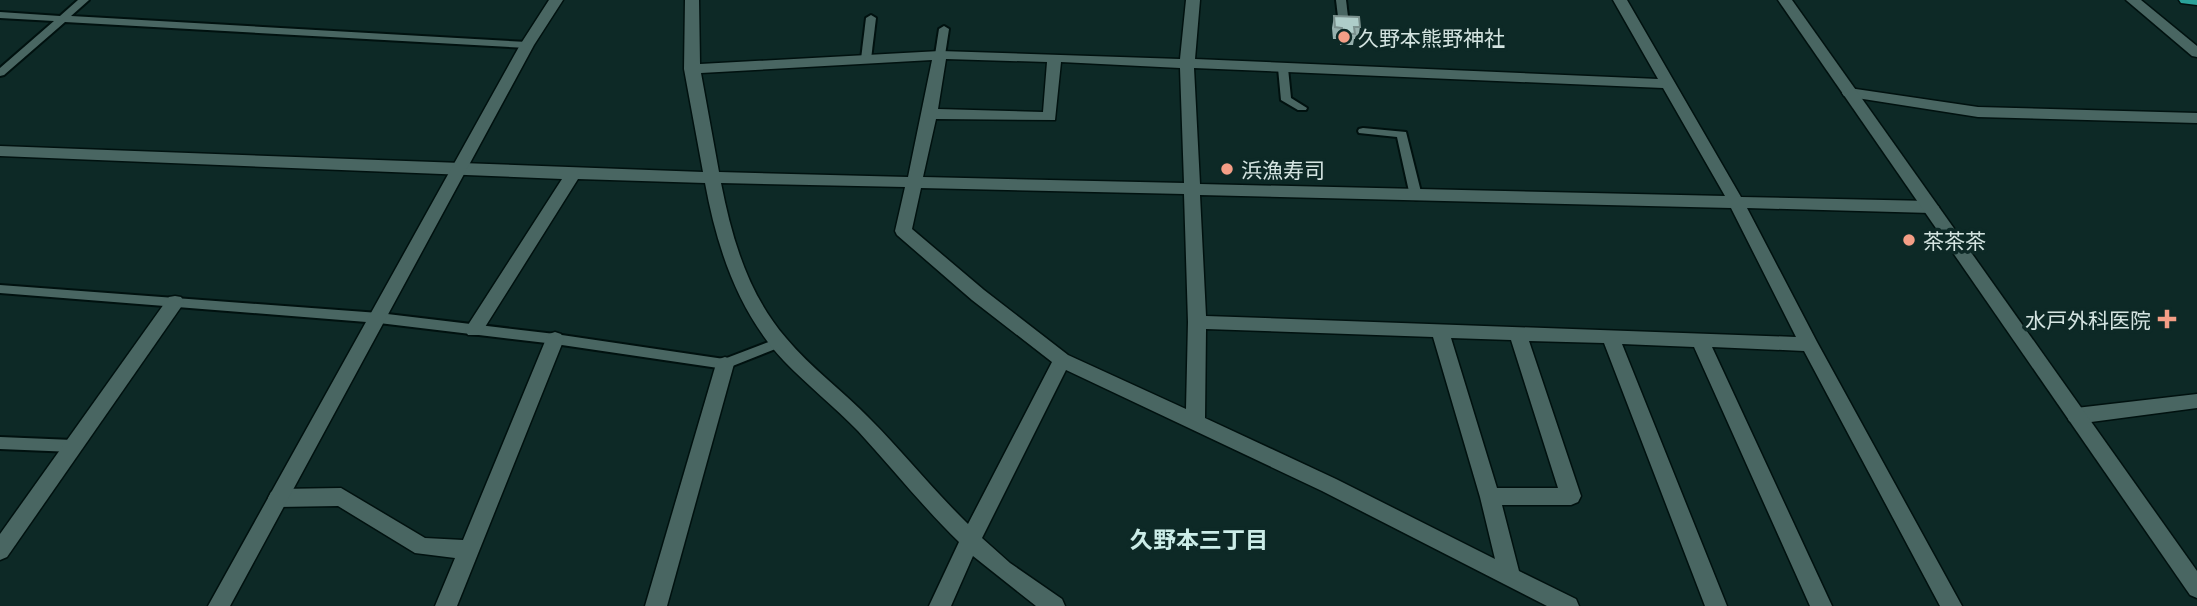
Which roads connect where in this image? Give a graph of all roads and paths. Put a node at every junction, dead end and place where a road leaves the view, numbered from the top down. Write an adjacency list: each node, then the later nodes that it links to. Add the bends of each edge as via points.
1 (84, 0): 13 (lane)
2 (556, 0): 16 (street)
3 (692, 0): 23 (street)
4 (1193, 0): 21 (street)
5 (1340, 0): 14 (lane)
6 (1620, 0): 25 (street)
7 (1785, 0): 26 (street)
8 (2133, 0): 17 (street)
9 (2186, 0): 10 (main road)
10 (2197, 1)
11 (0, 15): 13 (lane)
12 (871, 18): 20 (lane)
13 (62, 19): 16 (lane); 24 (lane)
14 (1344, 25)
15 (944, 29): 18 (lane)
16 (527, 45): 32 (street)
17 (2197, 53)
18 (940, 55): 19 (street); 20 (street); 28 (street)
19 (1054, 58): 21 (street); 28 (street, via 1050,117)
20 (866, 59): 23 (street)
21 (1187, 64): 22 (street); 36 (street)
22 (1283, 68): 25 (street); 27 (lane, via 1286,100)
23 (691, 69): 34 (street)
24 (0, 73)
25 (1668, 84): 38 (street)
26 (1849, 93): 29 (street, via 1978,112); 39 (street)
27 (1302, 108)
28 (930, 114): 35 (street)
29 (2197, 118)
30 (1363, 131): 37 (lane, via 1402,134)
31 (0, 151): 32 (street)
32 (458, 170): 33 (street); 42 (street)
33 (573, 174): 34 (street); 44 (street)
34 (712, 178): 35 (street); 50 (street, via 723,237 735,270)
35 (913, 184): 36 (street); 52 (street, via 903,231)
36 (1191, 190): 37 (street); 43 (street)
37 (1416, 196): 38 (street)
38 (1737, 204): 39 (street); 51 (street)
39 (1931, 207): 55 (street)
40 (0, 289): 41 (lane)
41 (175, 302): 42 (lane); 58 (street)
42 (380, 318): 44 (lane); 60 (street)
43 (1197, 322): 45 (street); 56 (street)
44 (474, 330): 48 (lane)
45 (1440, 331): 46 (street); 59 (street)
46 (1518, 334): 47 (street); 59 (street, via 1571,496)
47 (1609, 337): 49 (street); 72 (street)
48 (555, 339): 53 (lane); 62 (street)
49 (1700, 341): 51 (street); 73 (street)
50 (779, 343): 53 (lane); 61 (street, via 872,434)
51 (1809, 344): 74 (street)
52 (1062, 360): 56 (street); 61 (street)
53 (725, 364): 68 (street)
54 (2197, 401): 55 (street)
55 (2076, 416): 65 (street)
56 (1195, 424): 64 (street)
57 (0, 443): 58 (lane)
58 (73, 446): 63 (street)
59 (1490, 497): 64 (street)
60 (278, 498): 62 (street, via 341,497 422,547); 66 (street)
61 (968, 540): 69 (street); 70 (street, via 1024,588)
62 (469, 549): 67 (street)
63 (0, 551)
64 (1509, 574): 71 (street)
65 (2197, 588)
66 (219, 606)
67 (446, 606)
68 (656, 606)
69 (940, 606)
70 (1054, 606)
71 (1568, 606)
72 (1716, 606)
73 (1821, 606)
74 (1951, 606)

